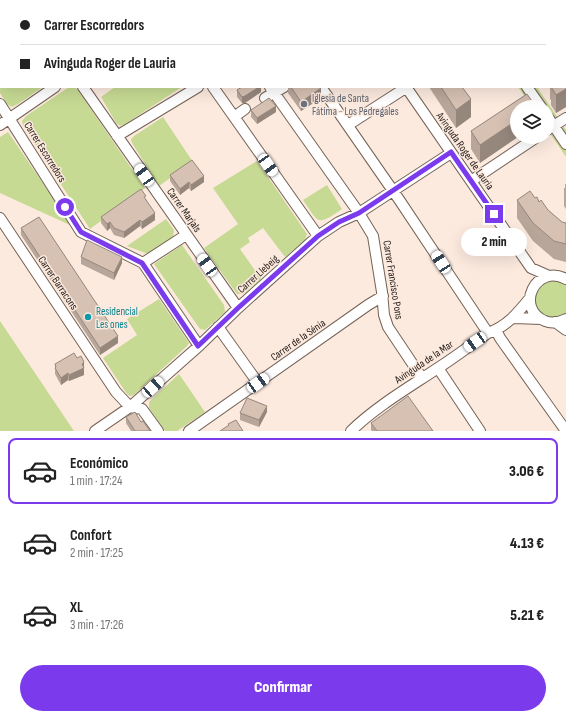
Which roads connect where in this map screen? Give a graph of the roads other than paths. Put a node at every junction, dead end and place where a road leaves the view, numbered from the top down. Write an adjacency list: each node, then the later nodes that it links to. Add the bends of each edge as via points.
1 (54, 88): 15 (street)
2 (84, 88): 21 (street, Carrer Marjals)
3 (196, 88): 21 (street)
4 (215, 88): 14 (street)
5 (322, 88): 18 (street)
6 (404, 88): 18 (street)
7 (407, 88): 24 (street, Avinguda Roger de Lauria)
8 (528, 88): 11 (street)
9 (272, 90): 10 (street); 27 (street, Carrer Francisco Pons)
10 (265, 98)
11 (536, 100)
12 (0, 104): 15 (street, Carrer Escorredors)
13 (246, 109): 14 (street)
14 (234, 117): 30 (street)
15 (10, 118): 17 (street); 31 (street, Carrer Escorredors, via 81,232)
16 (566, 118): 19 (street)
17 (0, 125)
18 (348, 125): 26 (street)
19 (554, 126)
20 (554, 132): 23 (street)
21 (117, 136): 29 (street, Carrer Marjals)
22 (527, 144): 25 (street)
23 (566, 144)
24 (451, 152): 25 (street, Avinguda Roger de Lauria); 26 (street, Carrer Llebeig)
25 (472, 181): 32 (street, Avinguda Roger de Lauria)
26 (393, 190): 27 (street, Carrer Llebeig); 44 (street)
27 (359, 213): 30 (street, Carrer Llebeig); 36 (street, Carrer Francisco Pons, via 373,236)
28 (0, 218): 49 (street, Carrer Barracons, via 116,392)
29 (186, 235): 31 (street); 37 (street, Carrer Marjals)
30 (318, 236): 37 (street, Carrer Llebeig)
31 (142, 263): 45 (street, Carrer Escorredors)
32 (531, 268): 33 (street); 35 (street)
33 (549, 276): 34 (street); 35 (street, Avinguda de la Mar, via 536,283)
34 (566, 279)
35 (531, 294): 38 (street, Avinguda de la Mar); 39 (street, via 531,307)
36 (383, 296): 47 (street, Carrer Francisco Pons, via 384,315 388,327); 48 (street, Carrer de la Sénia)
37 (238, 308): 42 (street, Carrer Llebeig)
38 (514, 318): 39 (street); 44 (street, Avinguda de la Mar)
39 (541, 319): 41 (street)
40 (566, 319): 41 (street)
41 (555, 322): 43 (street)
42 (218, 327): 45 (street, Carrer Llebeig); 48 (street)
43 (566, 330)
44 (492, 331): 46 (street, Avinguda de la Mar); 55 (street, via 500,338)
45 (198, 346): 49 (street, Carrer Llebeig)
46 (438, 368): 47 (street, Avinguda de la Mar); 54 (street)
47 (422, 378): 53 (street, Avinguda de la Mar, via 382,405)
48 (258, 383): 52 (street, Carrer de la Sénia)
49 (130, 407): 50 (street, Carrer Llebeig); 51 (street, Carrer Barracons, via 142,409)
50 (95, 431)
51 (158, 431)
52 (189, 431)
53 (351, 431)
54 (480, 431)
55 (566, 431)

